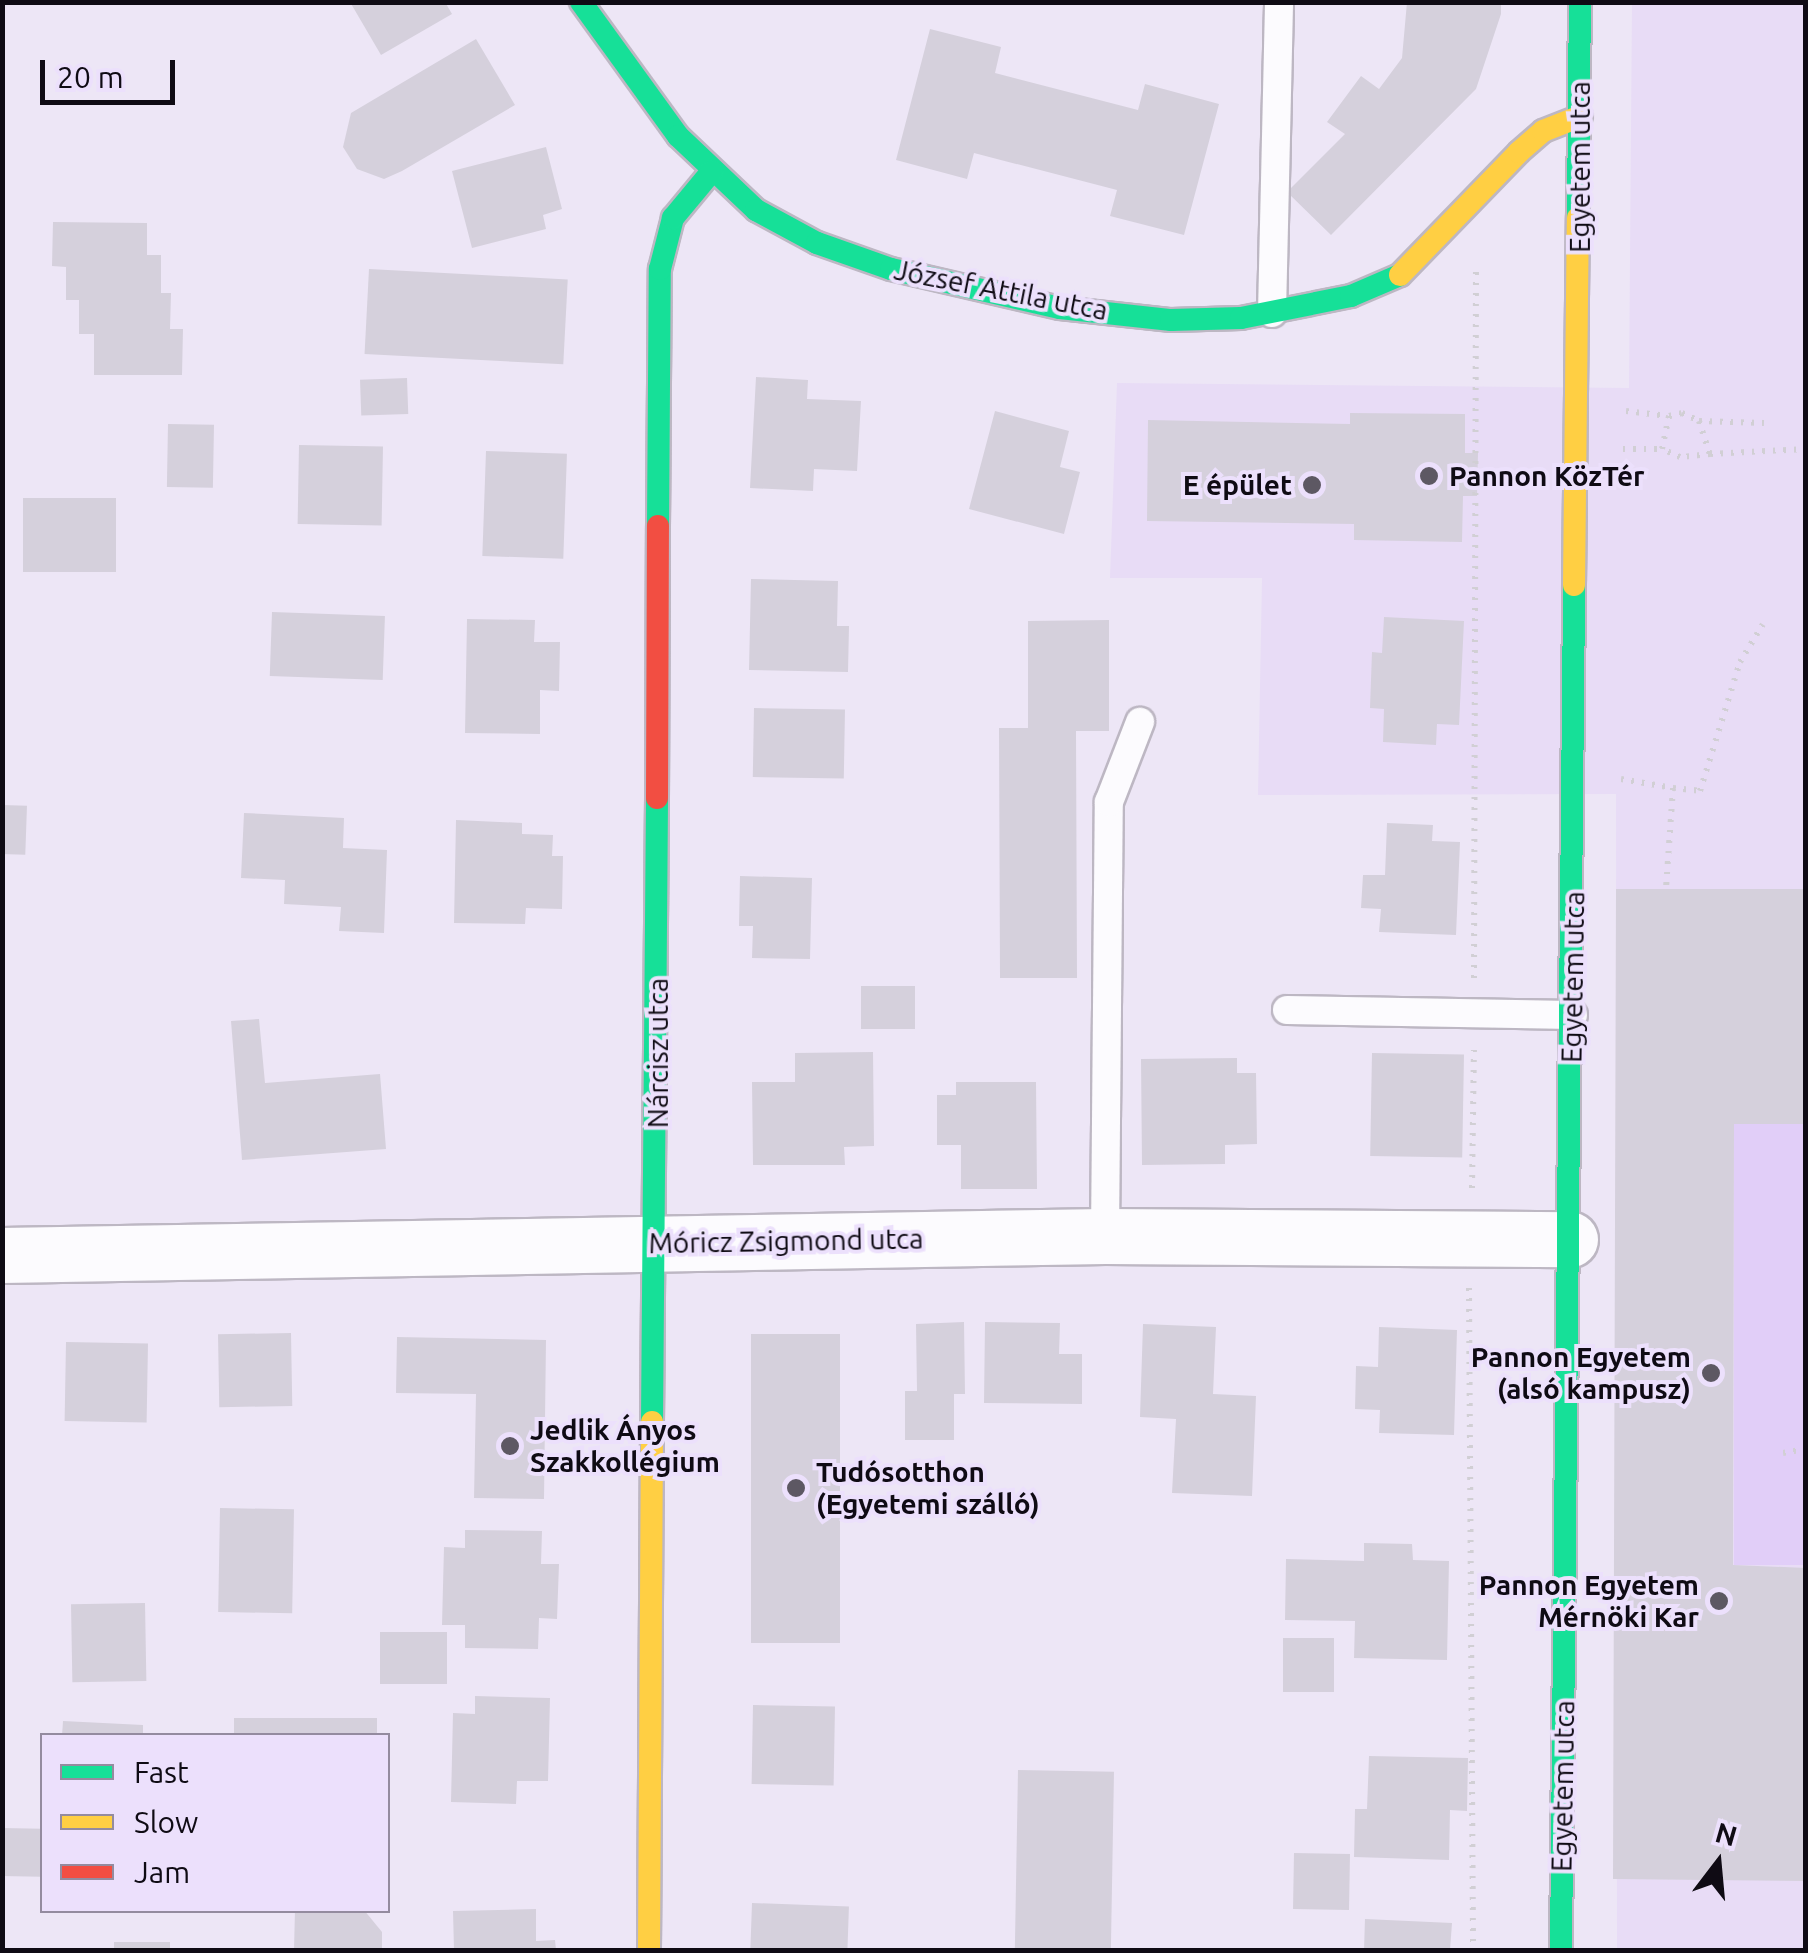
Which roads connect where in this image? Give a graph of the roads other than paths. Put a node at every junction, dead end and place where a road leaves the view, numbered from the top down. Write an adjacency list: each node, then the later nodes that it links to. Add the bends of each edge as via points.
1 (581, 2): 5 (street, József Attila utca, via 634,80)
2 (1279, 2): 6 (lane)
3 (1580, 2): 4 (street, Egyetem utca)
4 (1580, 116): 6 (street, József Attila utca, via 1543,131 1519,152 1402,274 1351,296); 9 (street, Egyetem utca)
5 (712, 171): 6 (street, József Attila utca, via 756,210 817,244 961,288 1171,320); 12 (street, Nárcisz utca, via 673,218 660,269)
6 (1272, 313)
7 (1140, 722): 10 (lane, via 1109,802)
8 (1287, 1010): 9 (lane)
9 (1572, 1015): 11 (street, Egyetem utca)
10 (1106, 1236): 11 (street, Móricz Zsigmond utca); 12 (street, Móricz Zsigmond utca)
11 (1570, 1239): 15 (street, Egyetem utca)
12 (658, 1243): 13 (street, Móricz Zsigmond utca); 14 (street, Nárcisz utca)
13 (2, 1255)
14 (649, 1950)
15 (1561, 1950)

